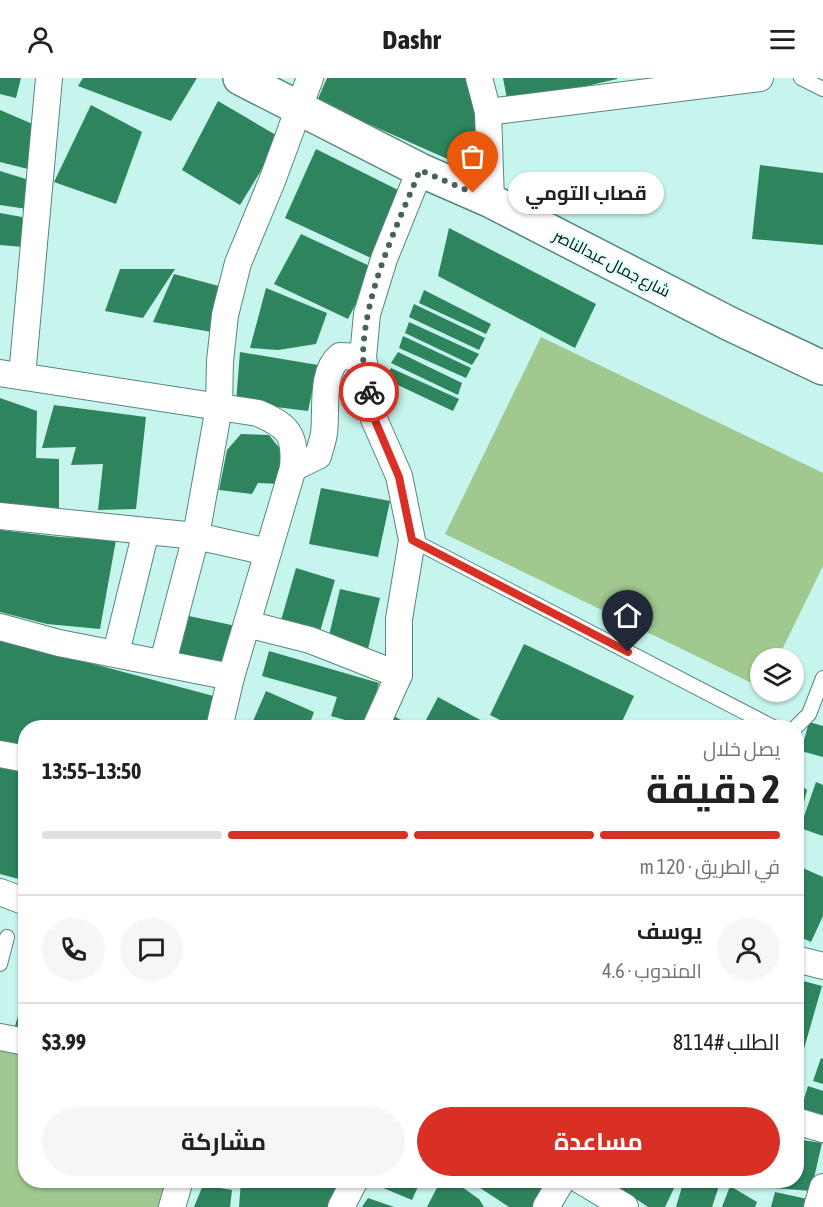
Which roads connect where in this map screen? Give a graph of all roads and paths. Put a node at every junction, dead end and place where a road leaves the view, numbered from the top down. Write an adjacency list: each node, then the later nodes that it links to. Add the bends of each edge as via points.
1 (49, 78): 14 (street)
2 (240, 78): 8 (main road, شارع جمال عبدالناصر)
3 (310, 78): 8 (street)
4 (479, 78): 9 (street)
5 (760, 78): 9 (street)
6 (801, 78): 7 (lane)
7 (823, 90)
8 (298, 108): 10 (main road, شارع جمال عبدالناصر); 15 (street, via 238,263 225,315)
9 (488, 112): 11 (street)
10 (420, 170): 11 (main road, شارع جمال عبدالناصر); 12 (street, via 384,259 367,314)
11 (491, 201): 13 (main road, شارع جمال عبدالناصر)
12 (363, 357): 16 (street, via 340,356 333,361 318,456); 20 (street, via 374,418 399,477)
13 (823, 368)
14 (11, 375): 15 (street)
15 (219, 407): 16 (street, via 258,413 288,430 295,447); 19 (street)
16 (293, 468): 21 (street)
17 (0, 516): 18 (street)
18 (146, 531): 19 (street); 24 (street)
19 (196, 536): 21 (street); 25 (street)
20 (412, 540): 26 (street, via 399,619); 31 (lane)
21 (268, 552): 22 (street)
22 (247, 624): 26 (street, via 310,640); 27 (street)
23 (0, 627): 24 (street)
24 (116, 653): 25 (street)
25 (163, 662): 27 (street)
26 (399, 675): 30 (street)
27 (231, 677): 29 (street)
28 (823, 678): 32 (lane)
29 (221, 720)
30 (379, 720)
31 (760, 720)
32 (803, 720)
33 (0, 754): 34 (street)
34 (18, 757)
35 (0, 892): 36 (street)
36 (18, 899)
37 (7, 937): 39 (lane)
38 (804, 961): 40 (street)
39 (0, 964)
40 (823, 966)
41 (0, 1037): 42 (street)
42 (18, 1040)
43 (804, 1123): 44 (street)
44 (823, 1129)
45 (823, 1187): 54 (street)
46 (178, 1188): 50 (street)
47 (351, 1188): 51 (street)
48 (557, 1188): 52 (street)
49 (594, 1188): 53 (street)
50 (172, 1207)
51 (341, 1207)
52 (546, 1207)
53 (626, 1207)
54 (817, 1207)

